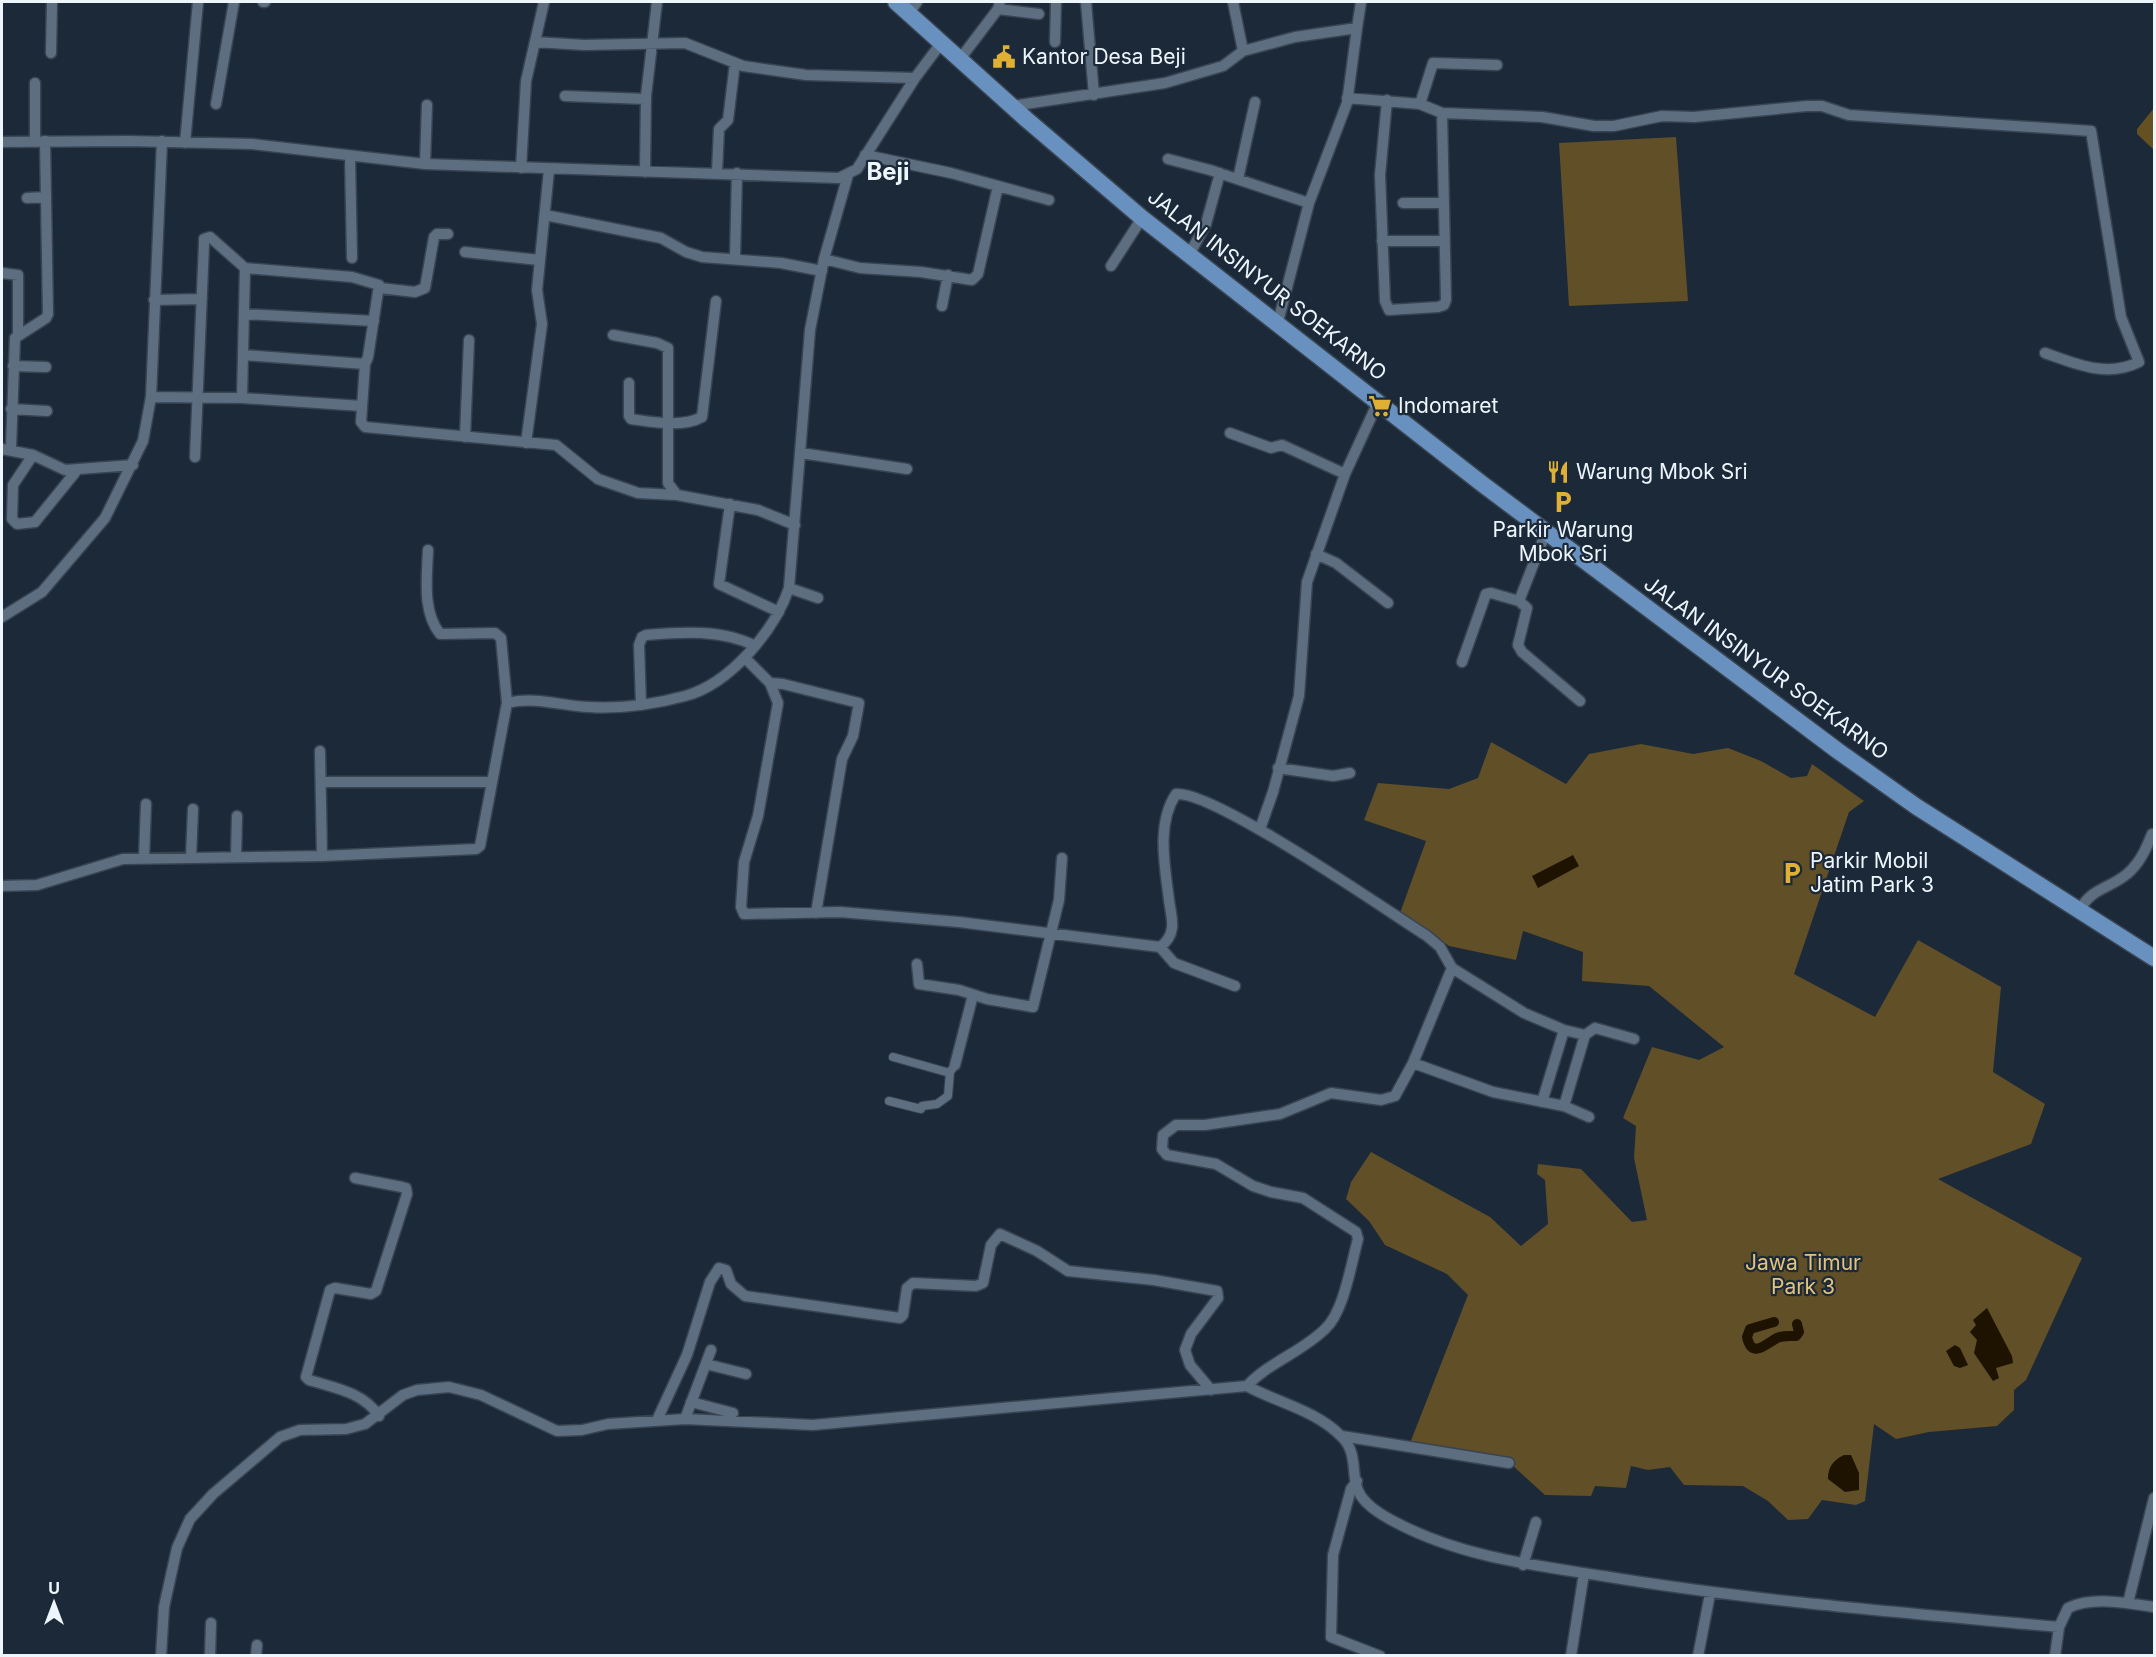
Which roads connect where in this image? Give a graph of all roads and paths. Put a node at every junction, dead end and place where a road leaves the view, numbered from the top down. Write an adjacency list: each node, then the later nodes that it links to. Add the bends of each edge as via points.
1 (52, 2): 20 (street)
2 (198, 2): 40 (street)
3 (234, 2): 32 (street)
4 (544, 2): 15 (street)
5 (657, 2): 18 (street)
6 (896, 2): 12 (main road, JALAN INSINYUR SOEKARNO)
7 (1056, 2): 17 (street)
8 (1086, 2): 26 (street)
9 (1233, 2): 19 (street)
10 (1360, 2): 14 (street)
11 (999, 5): 13 (street); 21 (street)
12 (913, 7): 16 (main road, JALAN INSINYUR SOEKARNO)
13 (1039, 14)
14 (1357, 28): 19 (street, via 1294,37); 28 (street)
15 (535, 42): 18 (street); 45 (street, via 526,81)
16 (942, 42): 21 (main road, JALAN INSINYUR SOEKARNO); 24 (street)
17 (1055, 42)
18 (653, 44): 22 (street, via 690,43); 29 (street)
19 (1243, 51): 26 (street, via 1223,66 1165,83)
20 (51, 53)
21 (960, 59): 35 (main road, JALAN INSINYUR SOEKARNO)
22 (735, 63): 24 (street, via 806,75); 48 (street, via 728,120 718,129)
23 (1497, 65): 33 (street, via 1433,63)
24 (915, 78): 41 (street)
25 (35, 83): 39 (street)
26 (1094, 95): 35 (street)
27 (564, 96): 29 (street)
28 (1347, 98): 30 (street); 57 (street)
29 (646, 99): 47 (street)
30 (1387, 100): 33 (street); 63 (street, via 1380,176)
31 (1255, 102): 52 (street)
32 (216, 104)
33 (1420, 104): 36 (street)
34 (427, 105): 44 (street)
35 (1012, 106): 61 (main road, JALAN INSINYUR SOEKARNO)
36 (1442, 113): 59 (street); 87 (street, via 1542,117 1614,126 1662,116 1822,106 1849,115 2091,131 2121,317 2139,362 2123,369 2102,370)
37 (162, 141): 39 (street); 40 (street); 78 (street)
38 (2, 142): 39 (street)
39 (40, 142): 54 (street)
40 (185, 143): 42 (street, via 252,144)
41 (865, 155): 51 (street); 53 (street)
42 (350, 157): 44 (street); 67 (street)
43 (1168, 159): 50 (street)
44 (425, 164): 45 (street)
45 (521, 168): 46 (street)
46 (549, 170): 47 (street); 60 (street)
47 (645, 172): 48 (street)
48 (717, 172): 49 (street)
49 (737, 173): 51 (street, via 813,179); 68 (street)
50 (1220, 173): 52 (street); 66 (street, via 1206,224)
51 (848, 176): 69 (street)
52 (1238, 179): 57 (street)
53 (998, 186): 56 (street); 75 (street, via 978,274 972,280)
54 (46, 197): 55 (street); 84 (street, via 48,316)
55 (27, 198)
56 (1049, 200)
57 (1309, 203): 83 (street)
58 (1403, 203): 59 (street)
59 (1442, 203): 64 (street)
60 (545, 214): 68 (street, via 661,238 702,257); 70 (street)
61 (1142, 218): 66 (main road, JALAN INSINYUR SOEKARNO); 71 (street)
62 (448, 234): 76 (street, via 434,237 425,288 415,292)
63 (1382, 241): 64 (street); 64 (street, via 1385,301 1389,310 1444,305)
64 (1443, 241)
65 (465, 252): 70 (street)
66 (1189, 255): 83 (main road, JALAN INSINYUR SOEKARNO)
67 (352, 258)
68 (735, 258): 73 (street)
69 (824, 259): 73 (street); 75 (street, via 872,269)
70 (539, 261): 103 (street, via 537,290 542,324)
71 (1111, 266)
72 (245, 268): 76 (street, via 352,277); 77 (street, via 213,239 204,239); 81 (street)
73 (822, 271): 105 (street, via 810,330)
74 (2, 273): 84 (street, via 18,276)
75 (948, 275): 80 (street)
76 (380, 288): 82 (street)
77 (202, 299): 78 (street); 94 (street)
78 (154, 300): 93 (street)
79 (716, 301): 100 (street, via 702,417)
80 (942, 306)
81 (244, 314): 82 (street); 88 (street)
82 (374, 321): 89 (street)
83 (1278, 322): 96 (main road, JALAN INSINYUR SOEKARNO)
84 (18, 335): 90 (street)
85 (613, 335): 100 (street, via 668,348)
86 (469, 340): 102 (street)
87 (2045, 353)
88 (244, 355): 89 (street); 95 (street)
89 (365, 364): 98 (street)
90 (13, 366): 91 (street); 97 (street)
91 (46, 367)
92 (628, 382): 100 (street, via 628,416)
93 (152, 397): 94 (street); 108 (street, via 143,441)
94 (197, 398): 95 (street); 107 (street)
95 (242, 398): 98 (street)
96 (1378, 402): 111 (street); 116 (main road, JALAN INSINYUR SOEKARNO)
97 (8, 406): 99 (street); 104 (street)
98 (362, 406): 102 (street, via 361,422 365,427)
99 (47, 411)
100 (668, 423): 112 (street, via 668,483)
101 (1230, 433): 111 (street, via 1270,448 1282,445)
102 (465, 437): 103 (street)
103 (526, 443): 112 (street, via 556,445 589,474 638,493)
104 (6, 449): 106 (street)
105 (801, 453): 110 (street); 115 (street)
106 (33, 455): 109 (street, via 60,469); 113 (street)
107 (195, 458)
108 (133, 465): 109 (street); 124 (street, via 105,518 71,559 42,592)
109 (78, 469): 113 (street, via 33,523 13,522)
110 (907, 469)
111 (1345, 474): 118 (street)
112 (676, 495): 114 (street)
113 (7, 497)
114 (730, 504): 115 (street); 123 (street, via 719,584)
115 (795, 525): 119 (street)
116 (1546, 532): 121 (street); 148 (main road, JALAN INSINYUR SOEKARNO, via 1838,751)
117 (428, 550): 130 (street, via 429,614 436,630 440,634 495,633 501,638)
118 (1316, 554): 122 (street, via 1336,563); 133 (street, via 1304,600 1299,696)
119 (789, 588): 120 (street); 123 (street)
120 (818, 598)
121 (1519, 601): 127 (street, via 1486,594); 129 (street, via 1527,608 1519,649)
122 (1388, 603)
123 (779, 612): 125 (street)
124 (2, 617)
125 (754, 646): 126 (street); 131 (street, via 743,640 687,632 642,637)
126 (745, 658): 128 (street); 131 (street, via 715,681 686,696)
127 (1462, 662)
128 (770, 683): 149 (street, via 859,703 853,736 842,759); 149 (street, via 777,703 776,717 758,816 744,862 741,907 749,915)
129 (1580, 701)
130 (507, 703): 131 (street, via 550,701 589,707); 136 (street)
131 (640, 704)
132 (320, 751): 135 (street)
133 (1278, 768): 134 (street, via 1333,776); 140 (street)
134 (1350, 773)
135 (322, 782): 136 (street); 142 (street)
136 (490, 782): 142 (street, via 483,835 476,849)
137 (146, 804): 145 (street)
138 (192, 809): 143 (street)
139 (237, 816): 144 (street)
140 (1260, 829): 151 (street, via 1199,798 1176,794 1164,839 1173,926); 154 (street, via 1427,936 1440,947)
141 (2152, 834): 148 (street, via 2135,866 2087,897)
142 (322, 856): 144 (street)
143 (191, 857): 144 (street); 145 (street)
144 (236, 857)
145 (144, 858): 147 (street, via 113,861 37,885)
146 (1062, 858): 150 (street, via 1059,900)
147 (2, 886)
148 (2079, 911): 152 (main road, JALAN INSINYUR SOEKARNO)
149 (816, 913): 150 (street)
150 (1051, 932): 151 (street); 156 (street, via 1033,1007)
151 (1160, 946): 155 (street, via 1174,963)
152 (2154, 958)
153 (917, 964): 156 (street, via 919,984)
154 (1452, 968): 157 (street, via 1524,1013); 161 (street)
155 (1235, 986)
156 (973, 995): 162 (street)
157 (1563, 1030): 158 (street); 164 (street)
158 (1585, 1035): 159 (street, via 1595,1028); 165 (street)
159 (1634, 1039)
160 (893, 1057): 162 (street)
161 (1413, 1063): 164 (street, via 1493,1092); 171 (street, via 1400,1089 1389,1099 1331,1093 1280,1114 1205,1125 1176,1125 1163,1135 1162,1149 1167,1155 1216,1164 1253,1186 1303,1198 1356,1232 1358,1239 1343,1294 1326,1329)
162 (952, 1069): 163 (street, via 948,1096 940,1102 921,1109)
163 (889, 1101)
164 (1542, 1102): 165 (street)
165 (1564, 1106): 166 (street)
166 (1589, 1116)
167 (355, 1178): 175 (street, via 402,1186 407,1194 376,1292 367,1294 333,1287 330,1290 306,1377 362,1398 372,1404)
168 (711, 1350): 169 (street)
169 (706, 1364): 170 (street); 173 (street)
170 (746, 1374)
171 (1247, 1386): 172 (street); 178 (street, via 1308,1412)
172 (1211, 1390): 176 (street, via 813,1425); 177 (street, via 1190,1365 1185,1350 1191,1334 1218,1298 1217,1291 1068,1271 1038,1251 1000,1234 991,1245 983,1283 913,1283 907,1288 900,1318 745,1296 730,1284 726,1270 719,1268 710,1282 687,1355)
173 (691, 1402): 174 (street); 176 (street)
174 (733, 1413)
175 (379, 1416): 177 (street, via 403,1395 449,1388 481,1395 557,1431); 190 (street, via 346,1429 300,1430 280,1437 190,1519 177,1548 164,1607)
176 (685, 1419): 177 (street)
177 (657, 1420)
178 (1342, 1436): 179 (street); 180 (street, via 1353,1455)
179 (1509, 1462)
180 (1357, 1481): 183 (street, via 1358,1491 1366,1502 1397,1523 1485,1556); 192 (street, via 1351,1489 1333,1555 1331,1638)
181 (2154, 1498): 186 (street)
182 (1536, 1522): 183 (street)
183 (1523, 1565): 184 (street)
184 (1584, 1573): 185 (street); 193 (street)
185 (1710, 1594): 189 (street); 194 (street)
186 (2128, 1603): 187 (street); 189 (street, via 2075,1604 2063,1614)
187 (2154, 1607)
188 (211, 1623): 191 (street)
189 (2059, 1627): 195 (street)
190 (161, 1656)
191 (210, 1656)
192 (1380, 1656)
193 (1571, 1656)
194 (1698, 1656)
195 (2055, 1656)

